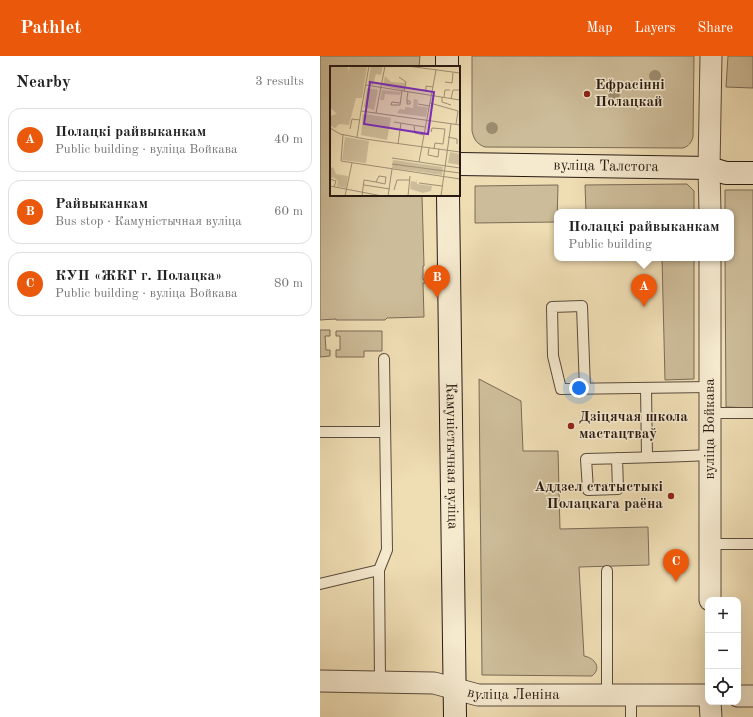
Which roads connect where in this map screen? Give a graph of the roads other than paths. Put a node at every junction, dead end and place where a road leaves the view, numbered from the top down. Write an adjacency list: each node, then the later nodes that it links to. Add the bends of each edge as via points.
1 (711, 56): 3 (street)
2 (460, 164): 3 (main road, вуліца Талстога)
3 (709, 168): 4 (main road, вуліца Талстога, via 726,173); 6 (street)
4 (753, 173)
5 (448, 196): 27 (main road, Камуністычная вуліца)
6 (710, 209)
7 (710, 261): 9 (street, вуліца Войкава)
8 (384, 359): 15 (lane)
9 (710, 387): 10 (lane); 12 (street, вуліца Войкава)
10 (646, 388): 11 (lane); 17 (lane)
11 (585, 389): 11 (lane, via 582,306 552,306 554,356 561,389)
12 (710, 413): 13 (lane); 16 (street, вуліца Войкава)
13 (753, 413)
14 (320, 432): 15 (lane)
15 (385, 432): 21 (lane, via 387,550)
16 (710, 455): 17 (lane); 19 (street, вуліца Войкава)
17 (647, 457): 18 (lane)
18 (617, 458)
19 (709, 544): 20 (lane); 24 (street, вуліца Войкава)
20 (753, 544)
21 (379, 570): 23 (lane); 26 (lane)
22 (607, 571): 28 (lane)
23 (320, 584)
24 (710, 597)
25 (320, 681): 26 (street, вуліца Леніна)
26 (380, 682): 27 (street, вуліца Леніна, via 434,683)
27 (454, 688): 28 (street, вуліца Леніна, via 478,695); 34 (main road, Камуністычная вуліца)
28 (607, 695): 29 (street, вуліца Леніна)
29 (631, 695): 30 (street, вуліца Леніна); 35 (lane)
30 (705, 695)
31 (741, 696): 32 (street)
32 (753, 696)
33 (710, 705): 36 (street)
34 (455, 717)
35 (631, 717)
36 (711, 717)

